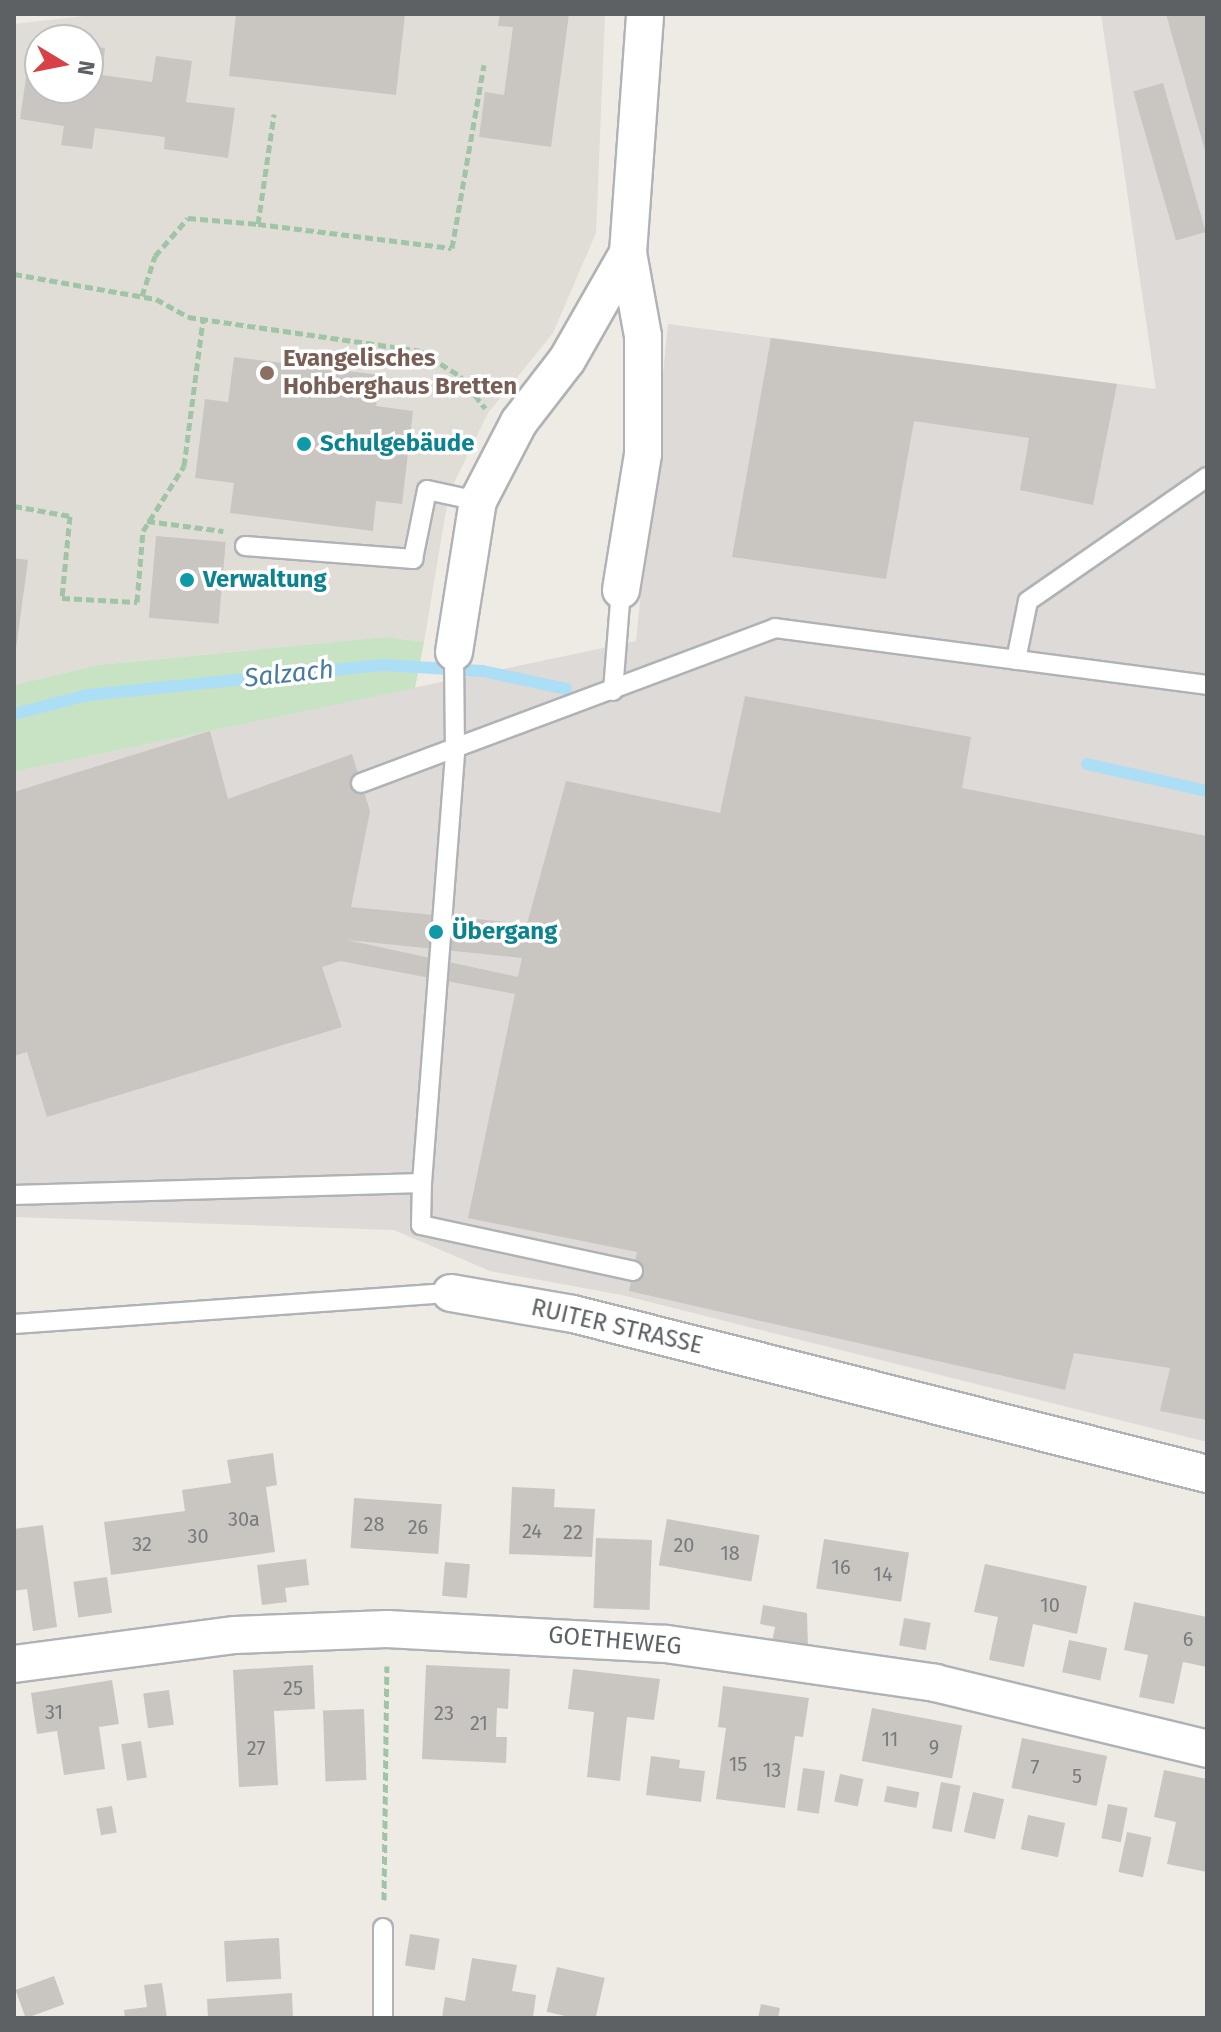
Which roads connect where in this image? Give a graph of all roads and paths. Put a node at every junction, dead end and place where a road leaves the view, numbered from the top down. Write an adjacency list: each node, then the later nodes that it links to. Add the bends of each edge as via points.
1 (645, 14): 5 (street)
2 (484, 65): 4 (path, via 452,248)
3 (274, 114): 4 (path)
4 (258, 224): 7 (path, via 188,218 155,256)
5 (628, 253): 9 (street, via 567,360); 15 (street, via 643,336 643,454)
6 (14, 274): 7 (path)
7 (142, 296): 8 (path)
8 (203, 319): 9 (path, via 420,351 460,376 488,413); 13 (path, via 184,466)
9 (519, 422): 11 (street)
10 (1207, 477): 17 (lane, via 1028,601)
11 (478, 501): 14 (lane, via 427,490 413,559); 16 (street)
12 (14, 506): 13 (path, via 70,516 62,598 137,602)
13 (147, 521): 14 (path, via 247,534)
14 (245, 546)
15 (621, 590): 19 (lane)
16 (454, 652): 20 (lane)
17 (1016, 660): 18 (lane); 19 (lane, via 775,628)
18 (1207, 685)
19 (613, 691): 20 (lane)
20 (455, 752): 21 (lane); 22 (lane)
21 (361, 783)
22 (422, 1183): 23 (lane); 24 (lane, via 421,1225)
23 (14, 1195)
24 (633, 1271)
25 (451, 1293): 26 (lane, RUITER STRASSE); 27 (street, RUITER STRASSE, via 573,1314)
26 (14, 1324)
27 (1207, 1474)
28 (387, 1629): 29 (street, GOETHEWEG, via 235,1635); 30 (street, GOETHEWEG, via 666,1644 840,1669 935,1683); 31 (path)
29 (14, 1664)
30 (1207, 1749)
31 (383, 1928): 32 (lane)
32 (383, 2018)

